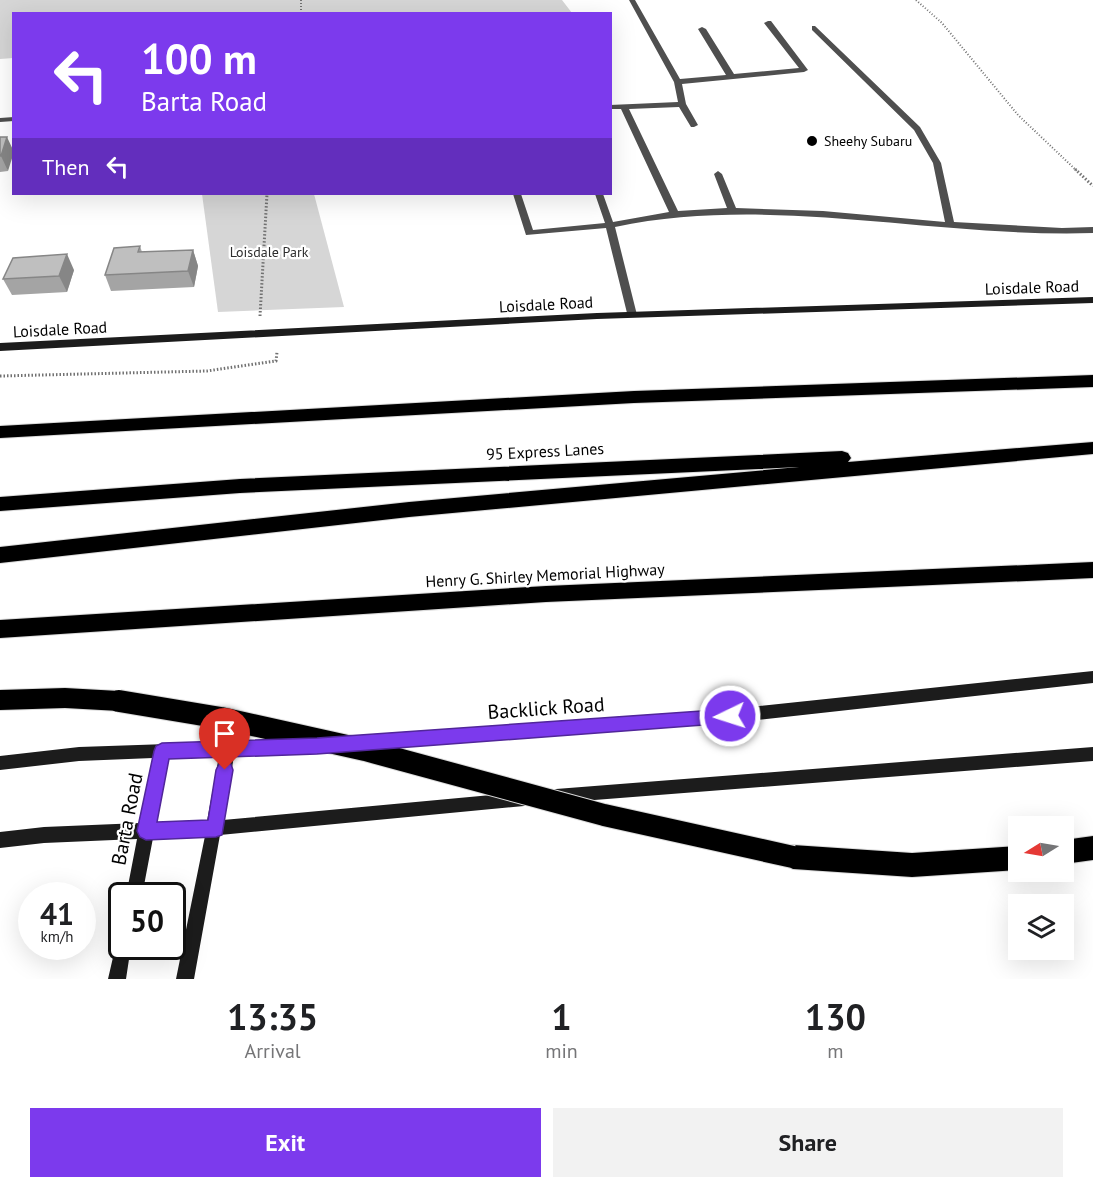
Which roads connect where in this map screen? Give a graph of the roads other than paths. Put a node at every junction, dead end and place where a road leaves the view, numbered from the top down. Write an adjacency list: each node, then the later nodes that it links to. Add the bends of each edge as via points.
1 (632, 0): 6 (street)
2 (768, 22): 5 (street, via 804,70)
3 (816, 28): 17 (street, via 917,129 937,164)
4 (702, 29): 5 (street)
5 (732, 78): 6 (street)
6 (678, 82): 7 (street)
7 (682, 104): 8 (street); 10 (street)
8 (624, 106): 9 (street); 15 (street)
9 (612, 107)
10 (694, 124)
11 (718, 174): 14 (street)
12 (517, 195): 16 (street, via 529,232)
13 (599, 195): 16 (street)
14 (733, 213): 15 (street); 17 (street, via 808,214)
15 (675, 214): 16 (street, via 642,216)
16 (610, 225): 20 (street)
17 (950, 225): 18 (street)
18 (1093, 230)
19 (1093, 300): 20 (main road, Loisdale Road)
20 (632, 315): 21 (main road, Loisdale Road)
21 (0, 347)
22 (1093, 381): 23 (highway, via 599,399)
23 (0, 432)
24 (1093, 448): 25 (highway, 95 Express Lanes, via 240,486); 26 (highway, via 418,509)
25 (0, 504)
26 (0, 555)
27 (1093, 570): 28 (highway, Henry G. Shirley Memorial Highway, via 474,598)
28 (0, 629)
29 (1093, 677): 31 (main road, Backlick Road, via 730,716)
30 (0, 700): 40 (highway, bridge, via 118,701 221,718 365,750 604,815 794,857 912,865)
31 (227, 750): 32 (main road, Backlick Road); 35 (main road)
32 (162, 751): 34 (main road, Backlick Road, via 78,754); 36 (main road, Barta Road)
33 (1093, 754): 35 (main road, via 750,778)
34 (0, 763)
35 (216, 828): 36 (main road); 44 (main road)
36 (146, 831): 37 (main road); 41 (main road, Barta Road)
37 (0, 840)
38 (1093, 848): 39 (highway)
39 (1074, 851)
40 (1008, 859)
41 (137, 882)
42 (120, 960): 43 (main road)
43 (117, 979)
44 (185, 979)

